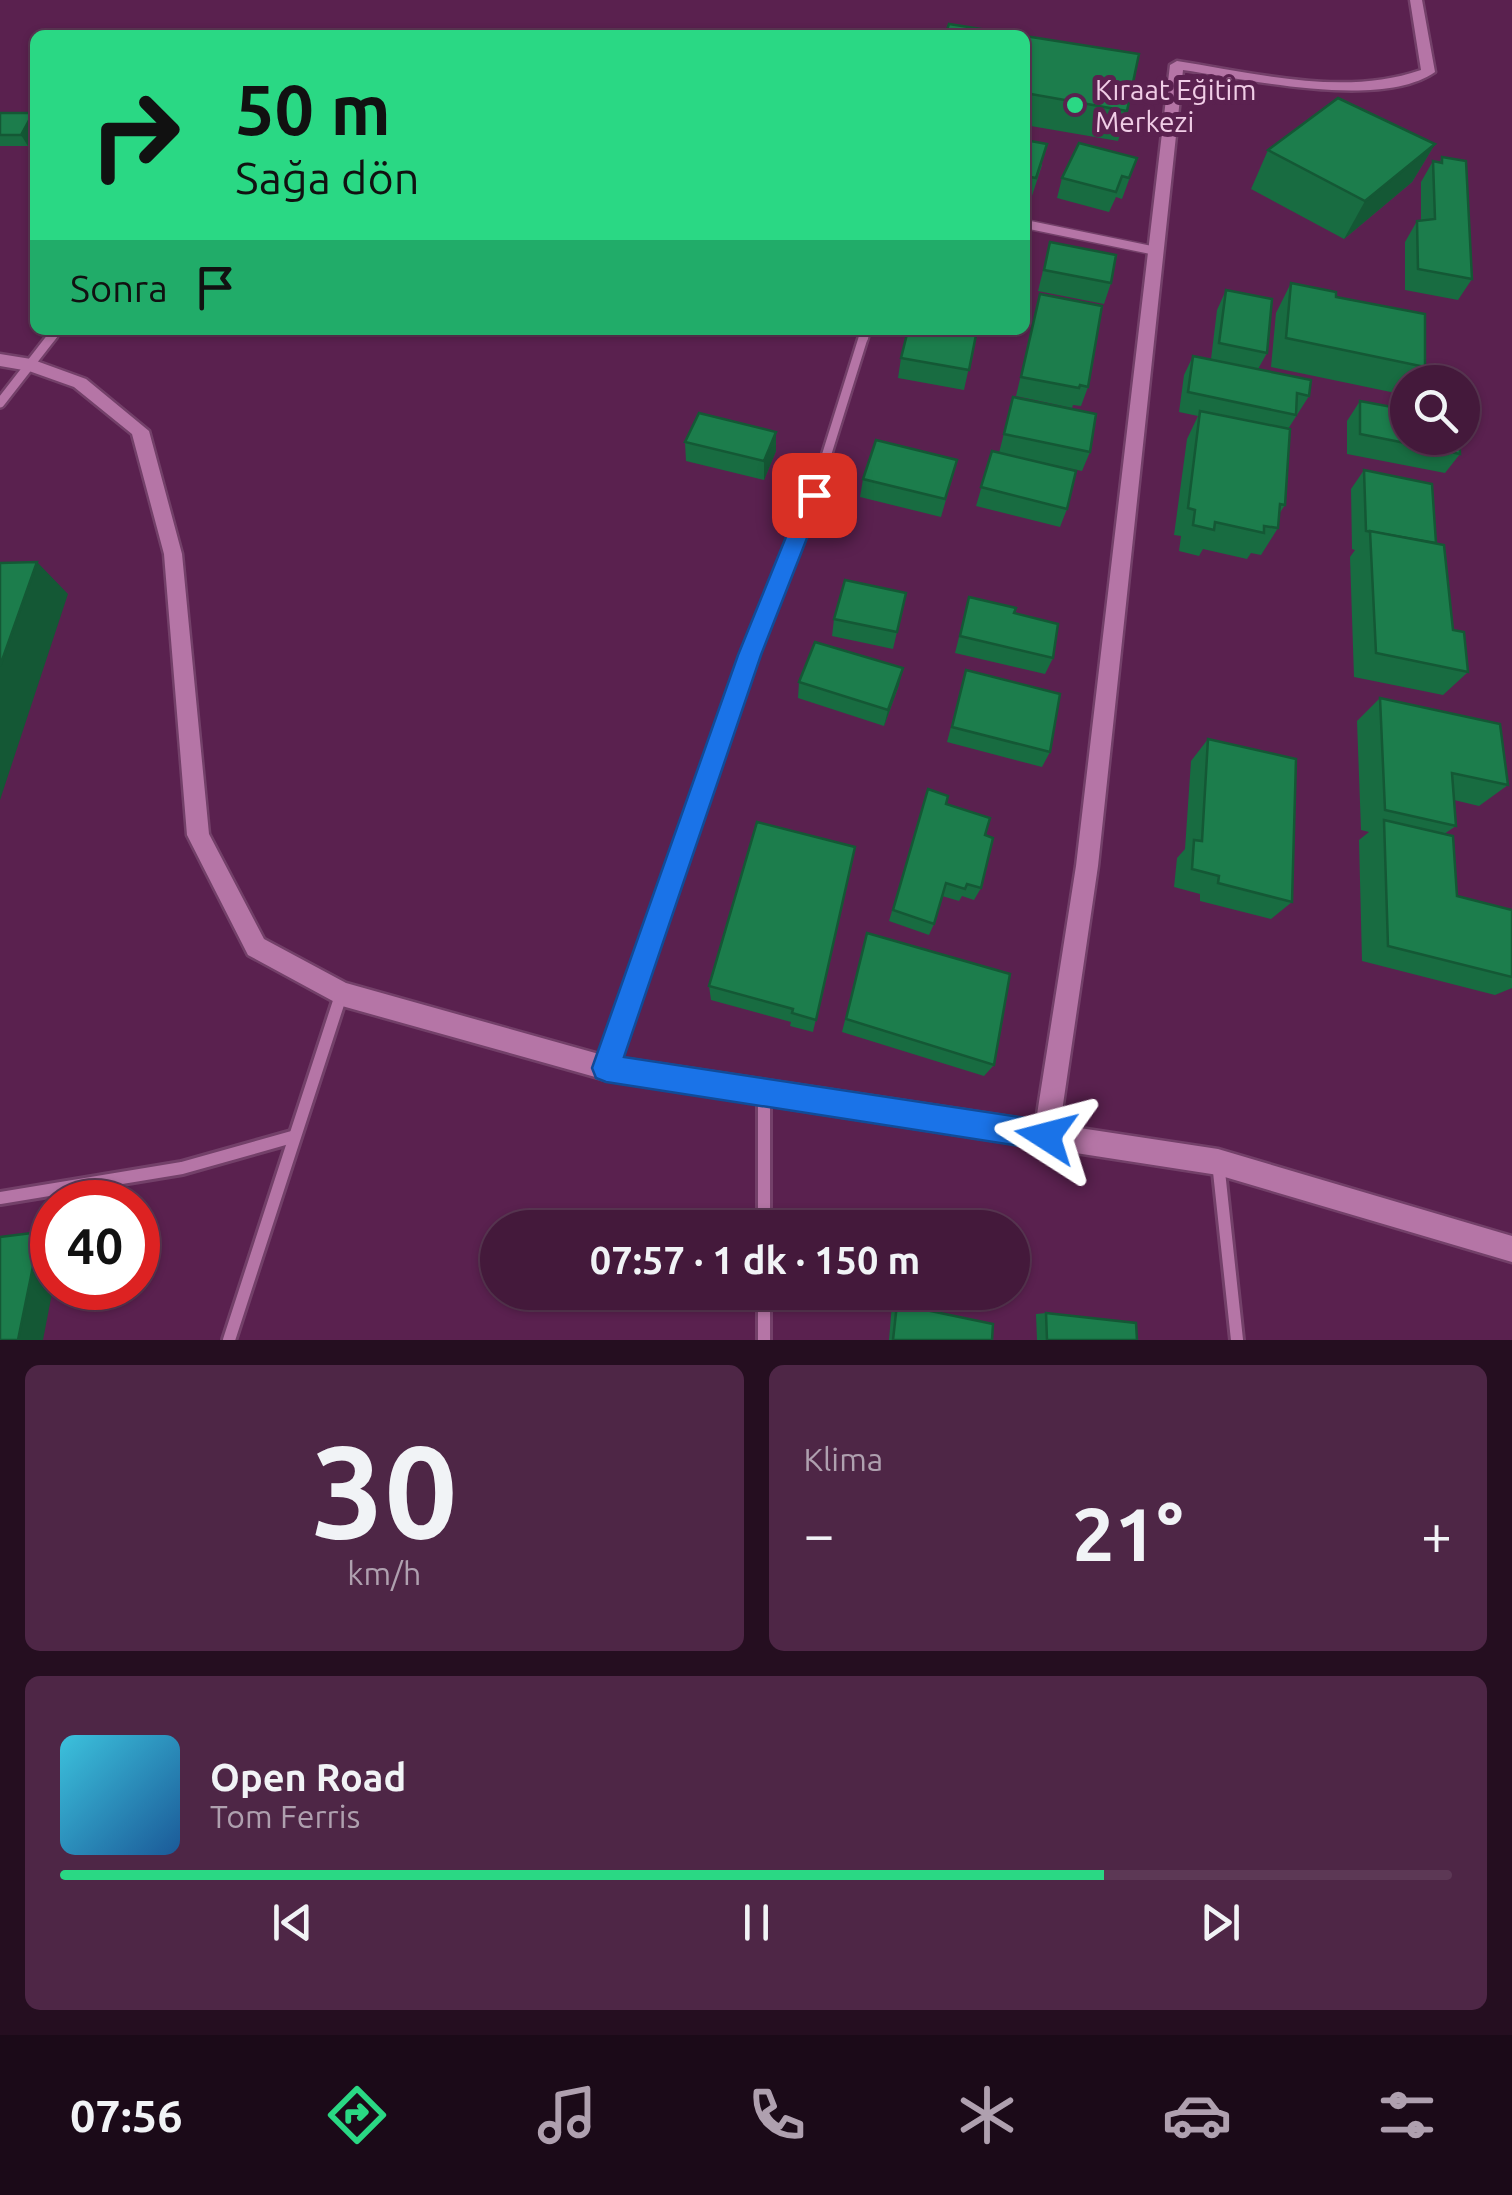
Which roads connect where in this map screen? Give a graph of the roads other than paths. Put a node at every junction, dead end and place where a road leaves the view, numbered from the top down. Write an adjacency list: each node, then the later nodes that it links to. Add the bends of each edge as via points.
1 (1416, 0): 3 (street, via 1428,72 1405,84 1363,88 1176,65)
2 (1030, 225): 3 (street)
3 (1156, 250): 12 (street, via 1088,866)
4 (53, 335): 7 (street)
5 (864, 335): 10 (street, via 814,495 750,655)
6 (0, 360): 7 (street)
7 (31, 366): 8 (street); 9 (street, via 80,383 140,431 173,554 198,835 256,947)
8 (0, 402)
9 (342, 994): 10 (street); 13 (street)
10 (606, 1068): 11 (street)
11 (764, 1092): 12 (street); 16 (street)
12 (1046, 1136): 14 (street)
13 (292, 1138): 15 (street, via 182,1168); 19 (street)
14 (1218, 1162): 17 (street); 21 (street)
15 (0, 1198)
16 (764, 1210)
17 (1512, 1250)
18 (764, 1310): 20 (street)
19 (229, 1340)
20 (764, 1340)
21 (1237, 1340)

